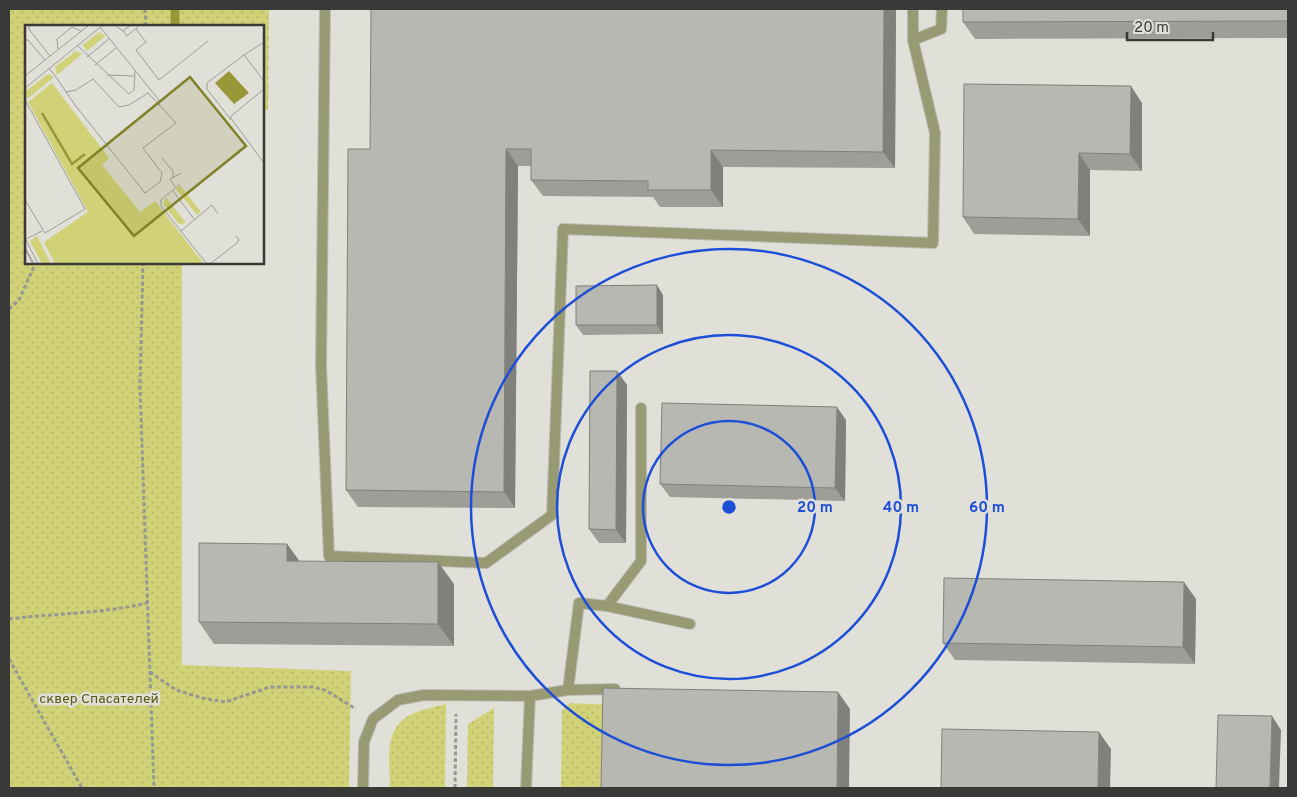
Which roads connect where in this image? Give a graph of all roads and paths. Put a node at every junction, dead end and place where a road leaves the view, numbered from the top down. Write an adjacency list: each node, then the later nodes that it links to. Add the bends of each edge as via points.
1 (145, 9): 5 (path)
2 (325, 9): 6 (lane, via 321,365 329,556 486,563 552,515 563,229 933,243 935,133)
3 (913, 9): 6 (lane)
4 (942, 9): 6 (lane, via 941,29)
5 (146, 25)
6 (913, 40)
7 (35, 264): 9 (path, via 19,300)
8 (144, 264): 11 (path, via 140,388)
9 (9, 309)
10 (640, 408): 12 (lane, via 641,561)
11 (147, 603): 13 (path, via 88,614); 16 (path)
12 (607, 606): 14 (lane); 18 (lane, via 579,603)
13 (9, 619)
14 (690, 624)
15 (9, 658): 22 (path)
16 (149, 672): 21 (path, via 185,694 225,702 270,688 326,690); 23 (path)
17 (621, 689): 18 (lane)
18 (568, 690): 20 (lane)
19 (456, 696): 20 (lane); 21 (lane, via 424,695 398,700); 25 (path)
20 (530, 696): 26 (lane)
21 (373, 719): 24 (lane, via 364,742)
22 (82, 788)
23 (154, 788)
24 (363, 788)
25 (455, 788)
26 (526, 788)

